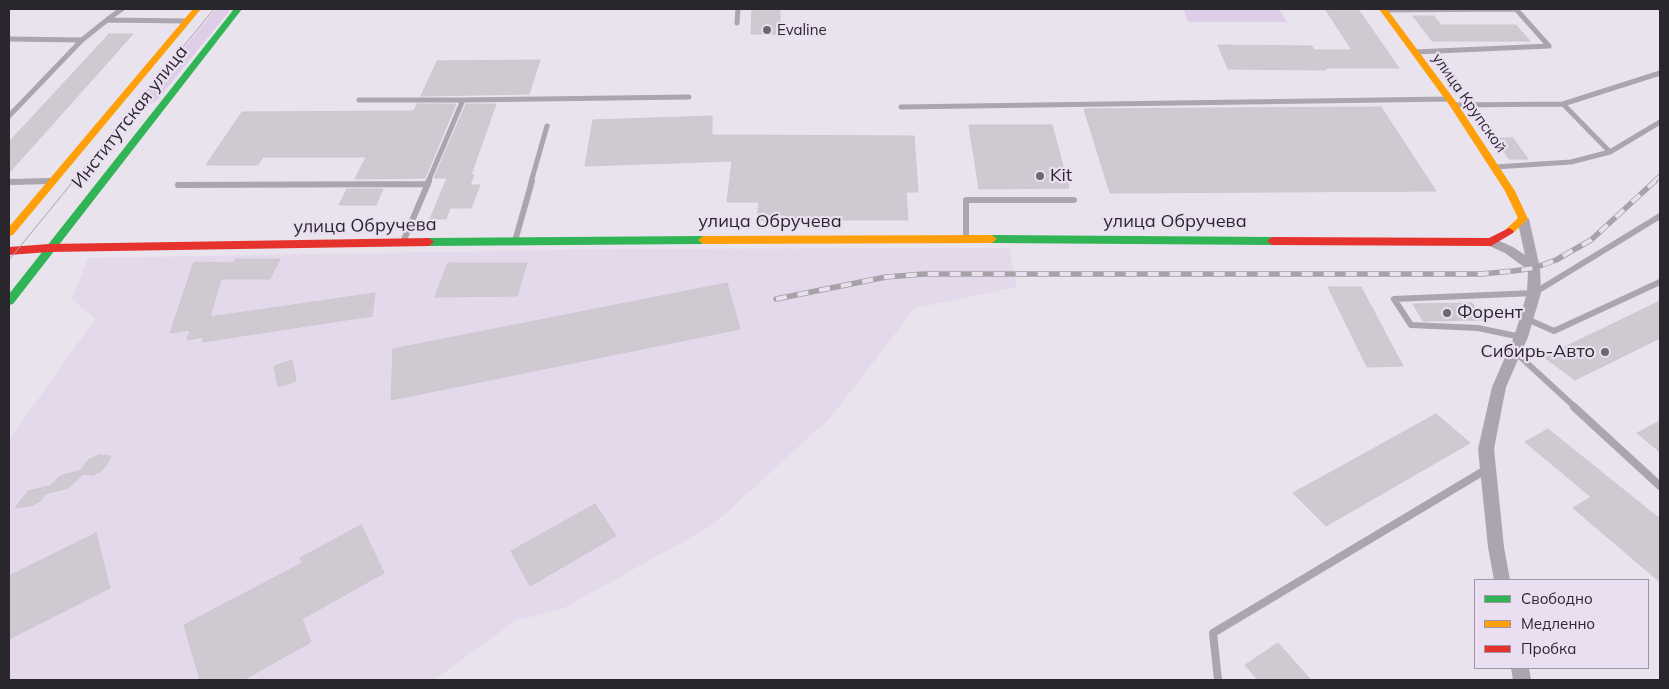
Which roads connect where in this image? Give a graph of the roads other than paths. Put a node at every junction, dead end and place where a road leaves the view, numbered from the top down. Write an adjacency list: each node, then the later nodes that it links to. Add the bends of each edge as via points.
1 (122, 9): 9 (lane)
2 (196, 9): 10 (main road, Институтская улица)
3 (238, 9): 39 (main road, Институтская улица)
4 (738, 9): 11 (lane)
5 (1383, 9): 6 (lane); 14 (main road, улица Крупской)
6 (1440, 9): 7 (lane)
7 (1475, 9): 8 (lane)
8 (1517, 9): 14 (lane, via 1549,46)
9 (107, 20): 10 (lane); 13 (lane)
10 (186, 21): 27 (main road, Институтская улица)
11 (737, 23)
12 (9, 39): 13 (lane)
13 (82, 40): 22 (lane)
14 (1415, 52): 19 (main road, улица Крупской)
15 (1660, 73): 20 (lane)
16 (689, 96): 18 (lane)
17 (359, 100): 18 (lane)
18 (463, 100): 29 (lane)
19 (1452, 102): 20 (lane); 21 (lane); 26 (main road, улица Крупской)
20 (1563, 104): 25 (lane)
21 (901, 107)
22 (9, 116)
23 (1660, 122): 25 (lane)
24 (547, 126): 36 (lane)
25 (1610, 152): 26 (lane, via 1571,162)
26 (1495, 167): 33 (main road, улица Крупской)
27 (52, 181): 28 (lane); 34 (main road, Институтская улица)
28 (9, 182)
29 (428, 184): 30 (lane); 37 (lane)
30 (178, 185)
31 (1074, 200): 35 (lane, via 966,200)
32 (1660, 216): 43 (lane)
33 (1523, 219): 38 (main road, via 1515,228); 41 (street)
34 (9, 233)
35 (966, 239): 36 (main road, улица Обручева); 38 (main road, улица Обручева)
36 (515, 241): 37 (main road, улица Обручева)
37 (403, 242): 39 (main road, улица Обручева)
38 (1491, 242): 41 (street)
39 (49, 248): 40 (main road, улица Обручева); 44 (main road, Институтская улица)
40 (9, 251)
41 (1534, 268): 43 (street)
42 (1660, 282): 45 (lane, via 1554,331)
43 (1534, 293): 45 (street); 46 (lane, via 1394,299 1411,325 1478,328)
44 (9, 301)
45 (1526, 319): 46 (street)
46 (1521, 336): 47 (street)
47 (1515, 352): 48 (street, via 1499,387 1486,450); 49 (lane)
48 (1487, 469): 50 (street); 51 (lane, via 1214,634)
49 (1660, 486)
50 (1502, 579)
51 (1218, 680)

